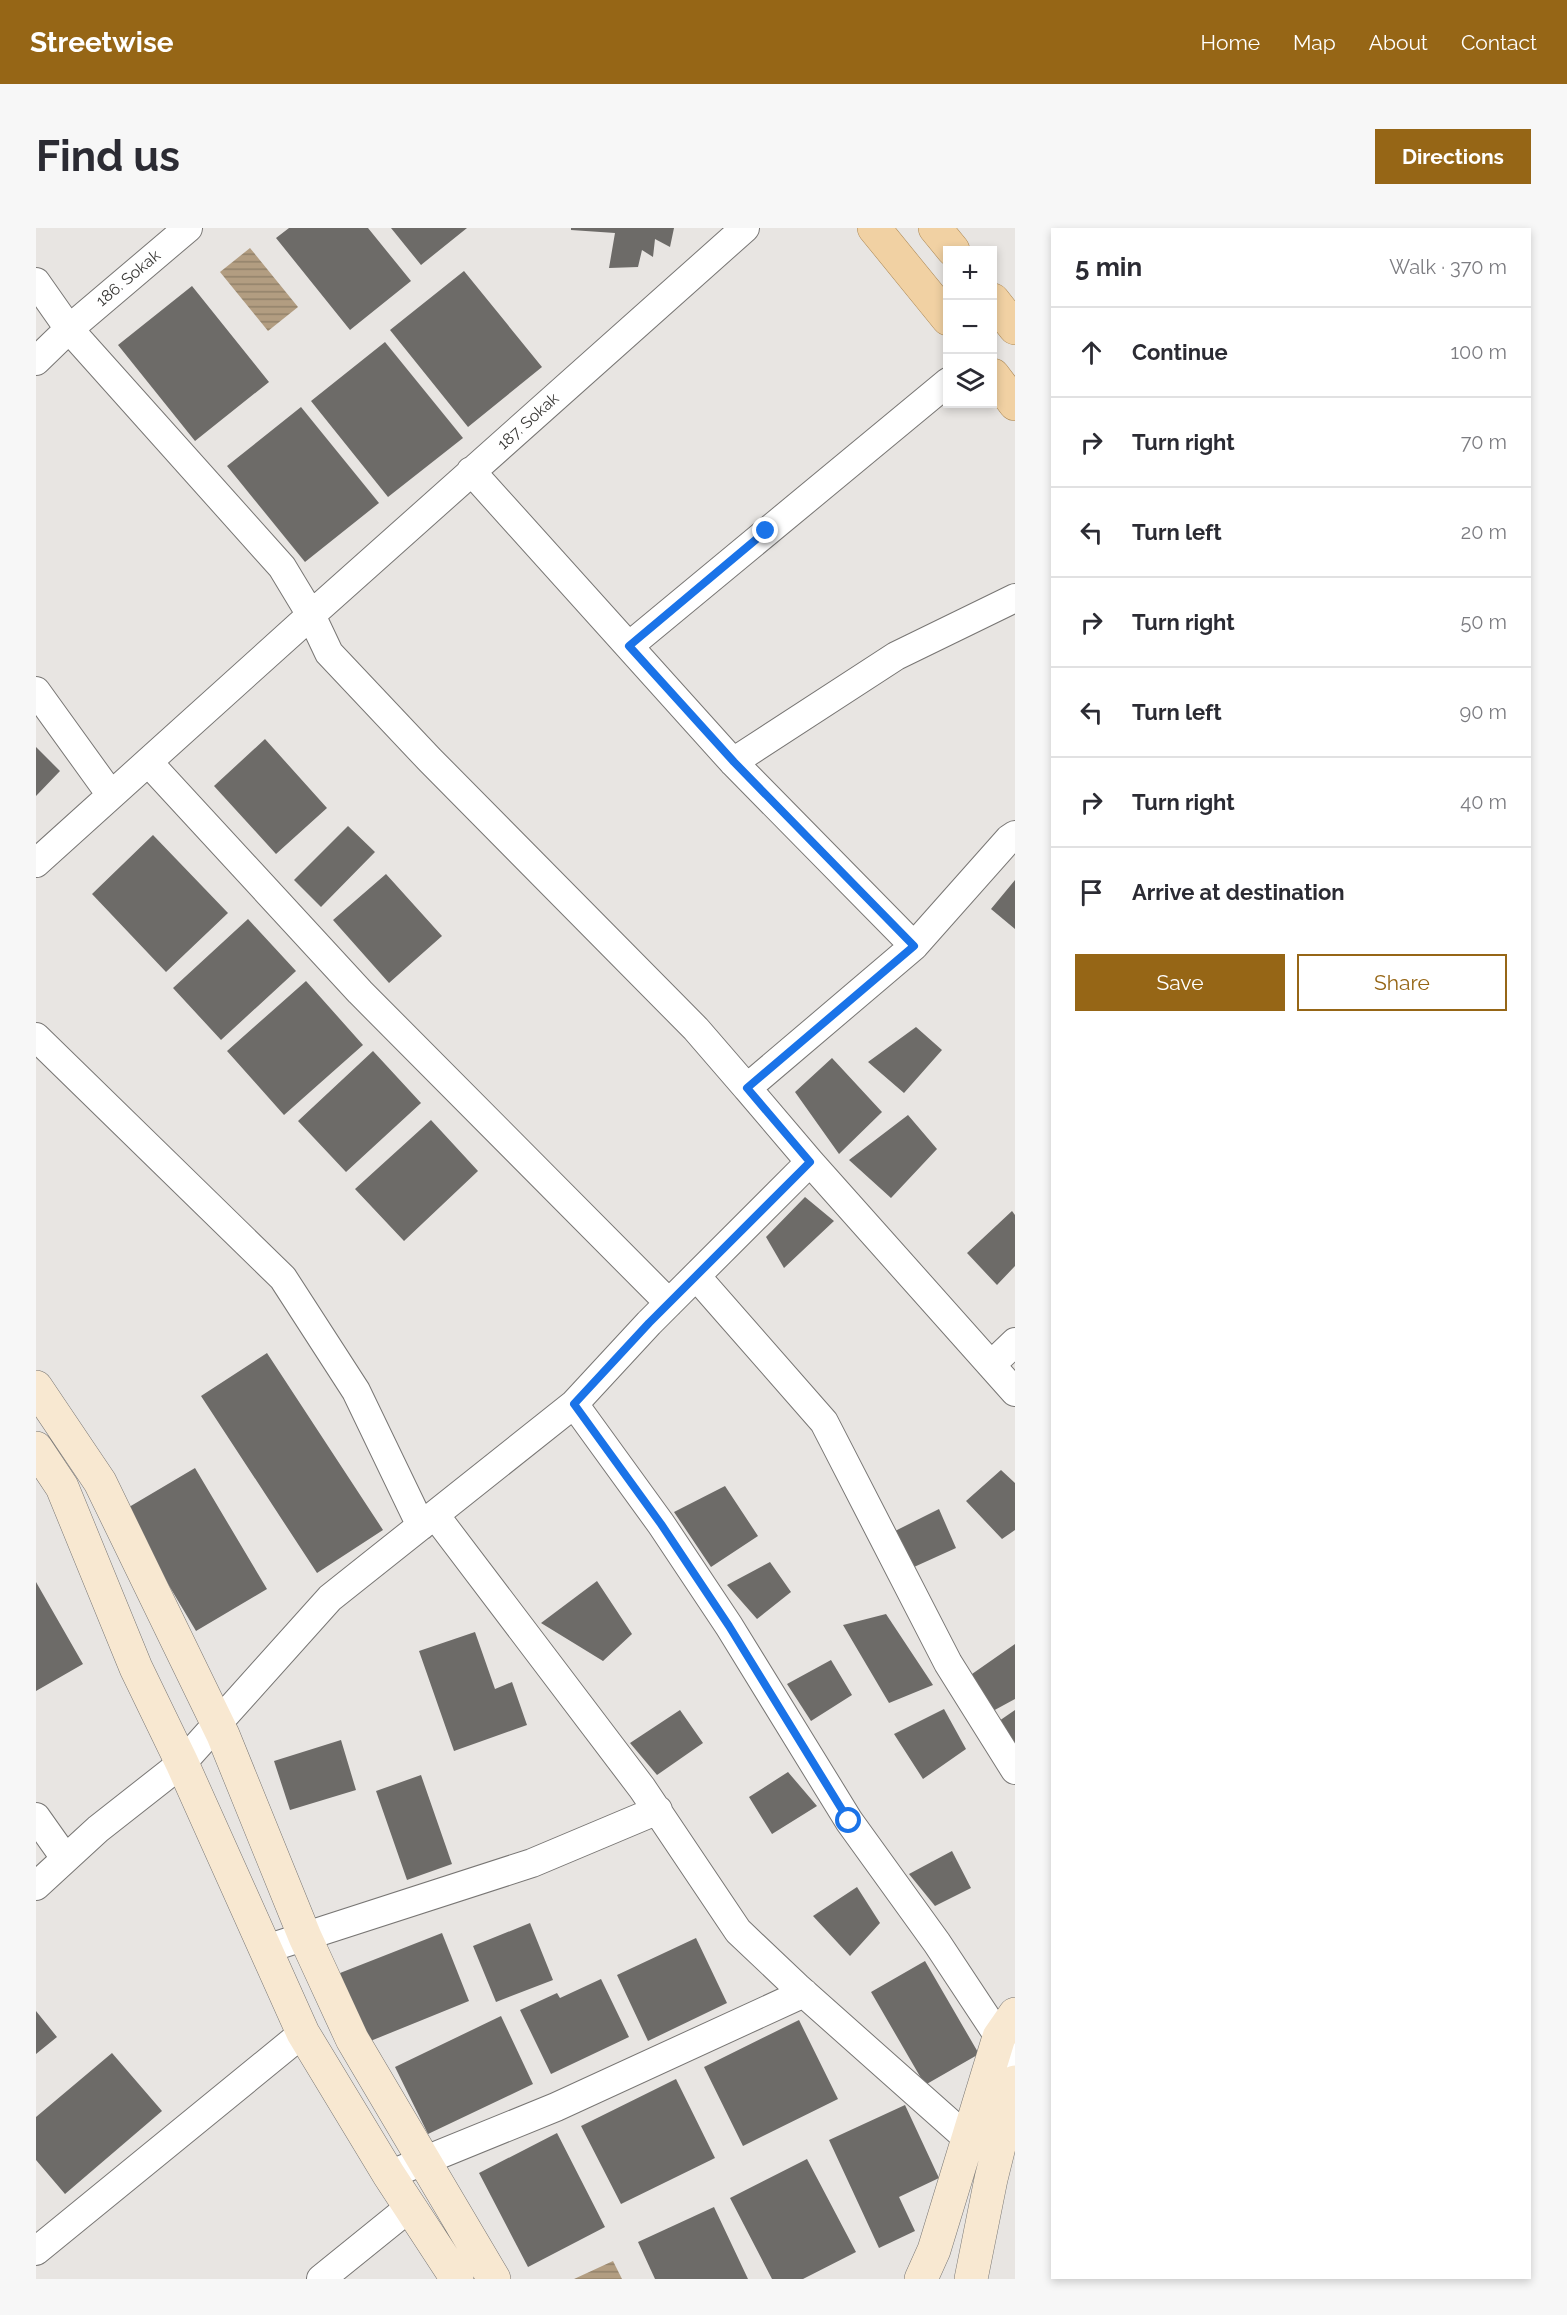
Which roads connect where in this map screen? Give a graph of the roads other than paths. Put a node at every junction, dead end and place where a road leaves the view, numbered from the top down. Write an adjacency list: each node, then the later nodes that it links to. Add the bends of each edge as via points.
1 (188, 228): 10 (street, 186. Sokak)
2 (745, 228): 15 (street, 187. Sokak)
3 (874, 228): 8 (main road)
4 (935, 228): 5 (main road)
5 (950, 246)
6 (36, 282): 10 (street)
7 (997, 305): 9 (main road)
8 (943, 313)
9 (1015, 328)
10 (69, 329): 11 (street, 186. Sokak); 17 (street, via 282,567)
11 (36, 361)
12 (997, 380): 14 (main road)
13 (943, 386): 18 (street)
14 (1015, 404)
15 (471, 471): 17 (street, 187. Sokak); 18 (street)
16 (1015, 598): 21 (street, via 896,656)
17 (310, 615): 20 (street, 187. Sokak); 27 (street, via 329,653 696,1029)
18 (629, 646): 21 (street)
19 (36, 691): 22 (street)
20 (148, 762): 22 (street, 187. Sokak); 30 (street, via 360,992)
21 (734, 762): 25 (street)
22 (111, 795): 24 (street, 187. Sokak)
23 (1015, 835): 25 (street)
24 (36, 863)
25 (914, 946): 27 (street)
26 (36, 1037): 37 (street, via 283,1278 356,1391)
27 (747, 1088): 28 (street)
28 (810, 1162): 29 (street); 32 (street)
29 (696, 1276): 30 (street); 40 (street, via 824,1422 948,1663)
30 (669, 1303): 35 (street)
31 (1015, 1342): 32 (street)
32 (991, 1365): 34 (street)
33 (36, 1387): 38 (main road, via 100,1482)
34 (1015, 1392)
35 (574, 1404): 37 (street); 49 (street, via 729,1626 849,1821)
36 (36, 1448): 39 (main road, via 62,1487 136,1668)
37 (428, 1520): 38 (street, via 330,1598); 41 (street)
38 (217, 1724): 39 (street); 45 (main road)
39 (182, 1763): 43 (street); 46 (main road)
40 (1015, 1770)
41 (658, 1810): 45 (street, via 532,1863); 47 (street, via 738,1931)
42 (36, 1816): 43 (street)
43 (64, 1858): 44 (street)
44 (36, 1886)
45 (305, 1937): 46 (street); 52 (main road, via 352,2039)
46 (266, 1949): 48 (main road)
47 (804, 1993): 51 (street); 52 (street, via 556,2107)
48 (303, 2032): 53 (main road); 55 (street)
49 (1010, 2037): 51 (main road)
50 (1015, 2082): 60 (main road)
51 (968, 2139): 59 (main road, via 934,2250)
52 (424, 2161): 53 (street); 58 (main road)
53 (389, 2175): 54 (main road)
54 (410, 2207): 56 (street); 57 (main road)
55 (36, 2251)
56 (321, 2279)
57 (457, 2279)
58 (494, 2279)
59 (921, 2279)
60 (971, 2279)

